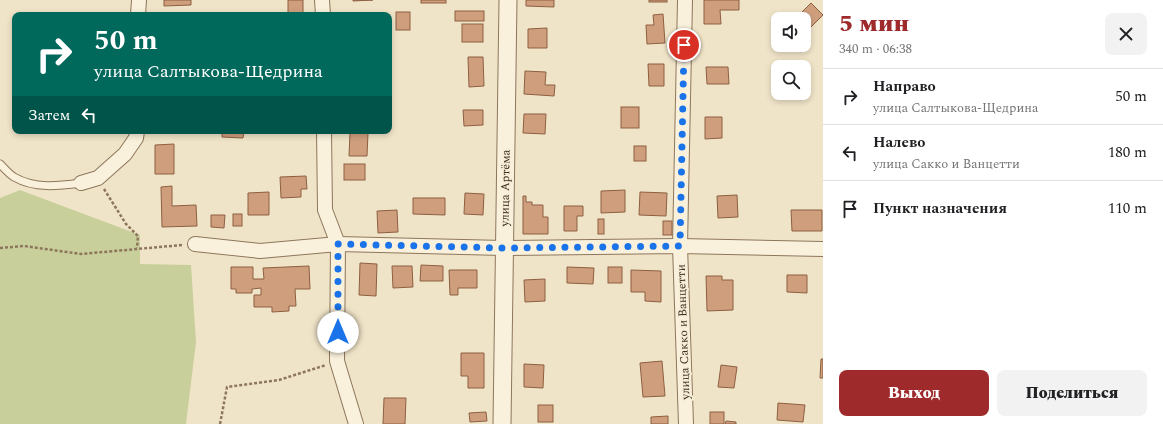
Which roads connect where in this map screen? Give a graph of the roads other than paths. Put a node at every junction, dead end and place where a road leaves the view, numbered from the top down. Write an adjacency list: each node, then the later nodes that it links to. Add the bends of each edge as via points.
1 (139, 0): 5 (street)
2 (322, 0): 6 (street)
3 (508, 0): 14 (street, улица Артёма)
4 (685, 0): 13 (street, улица Сакко и Ванцетти)
5 (138, 12)
6 (323, 12)
7 (137, 134): 10 (street, via 125,154 98,178)
8 (324, 134): 12 (street, via 325,210)
9 (0, 164): 10 (lane, via 13,177 36,186)
10 (82, 184)
11 (195, 244): 12 (street, via 260,251)
12 (338, 244): 14 (street); 16 (street, via 338,361)
13 (680, 246): 14 (street); 15 (street); 18 (street, улица Сакко и Ванцетти)
14 (504, 248): 17 (street, улица Артёма)
15 (823, 249)
16 (356, 424)
17 (502, 424)
18 (686, 424)

